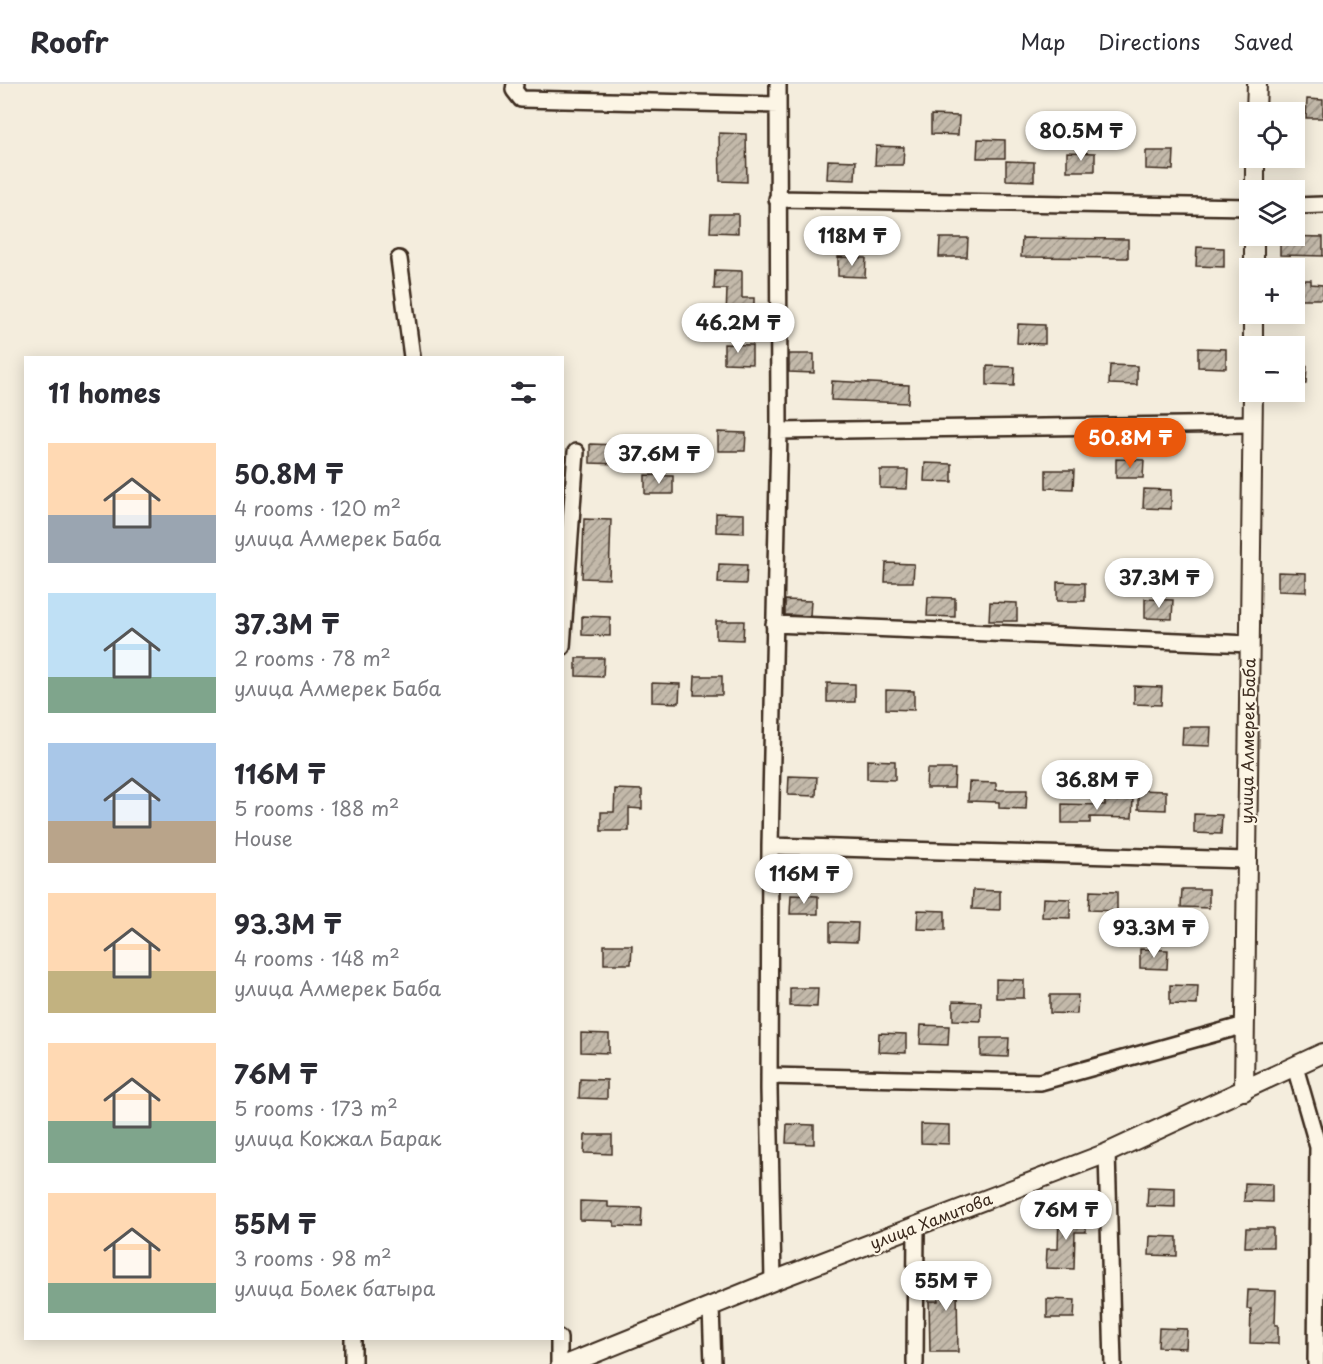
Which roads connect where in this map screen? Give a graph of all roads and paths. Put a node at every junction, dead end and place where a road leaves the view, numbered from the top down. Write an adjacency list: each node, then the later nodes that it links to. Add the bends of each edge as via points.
1 (515, 84): 5 (street, via 513,90 521,99)
2 (778, 84): 5 (street)
3 (1257, 84): 4 (street)
4 (1256, 102)
5 (778, 105): 6 (street)
6 (777, 199): 9 (street); 14 (street)
7 (1323, 205): 8 (street)
8 (1305, 206)
9 (1239, 207)
10 (399, 259): 11 (street)
11 (412, 356)
12 (1253, 402): 13 (street, улица Алмерек Баба)
13 (1252, 424): 14 (street); 18 (street, улица Алмерек Баба)
14 (779, 431): 17 (street)
15 (576, 452): 16 (street)
16 (564, 619)
17 (774, 624): 18 (street); 19 (street)
18 (1250, 644): 20 (street, улица Алмерек Баба)
19 (770, 846): 20 (street); 24 (street)
20 (1247, 860): 21 (street, улица Алмерек Баба)
21 (1245, 1025): 24 (street, via 1040,1082); 25 (street, улица Алмерек Баба)
22 (1323, 1053): 23 (street, улица Хамитова)
23 (1295, 1067): 25 (street, улица Хамитова); 29 (street, via 1318,1147)
24 (769, 1076): 28 (street)
25 (1244, 1091): 26 (street, улица Хамитова)
26 (1107, 1153): 27 (street, улица Хамитова); 38 (street)
27 (916, 1226): 28 (street, улица Хамитова); 37 (street)
28 (773, 1281): 30 (street, улица Хамитова)
29 (1320, 1306): 39 (street)
30 (711, 1308): 35 (street, улица Хамитова); 36 (street)
31 (353, 1340): 33 (street)
32 (559, 1340): 34 (street)
33 (353, 1364)
34 (560, 1364)
35 (568, 1364)
36 (713, 1364)
37 (915, 1364)
38 (1113, 1364)
39 (1316, 1364)

